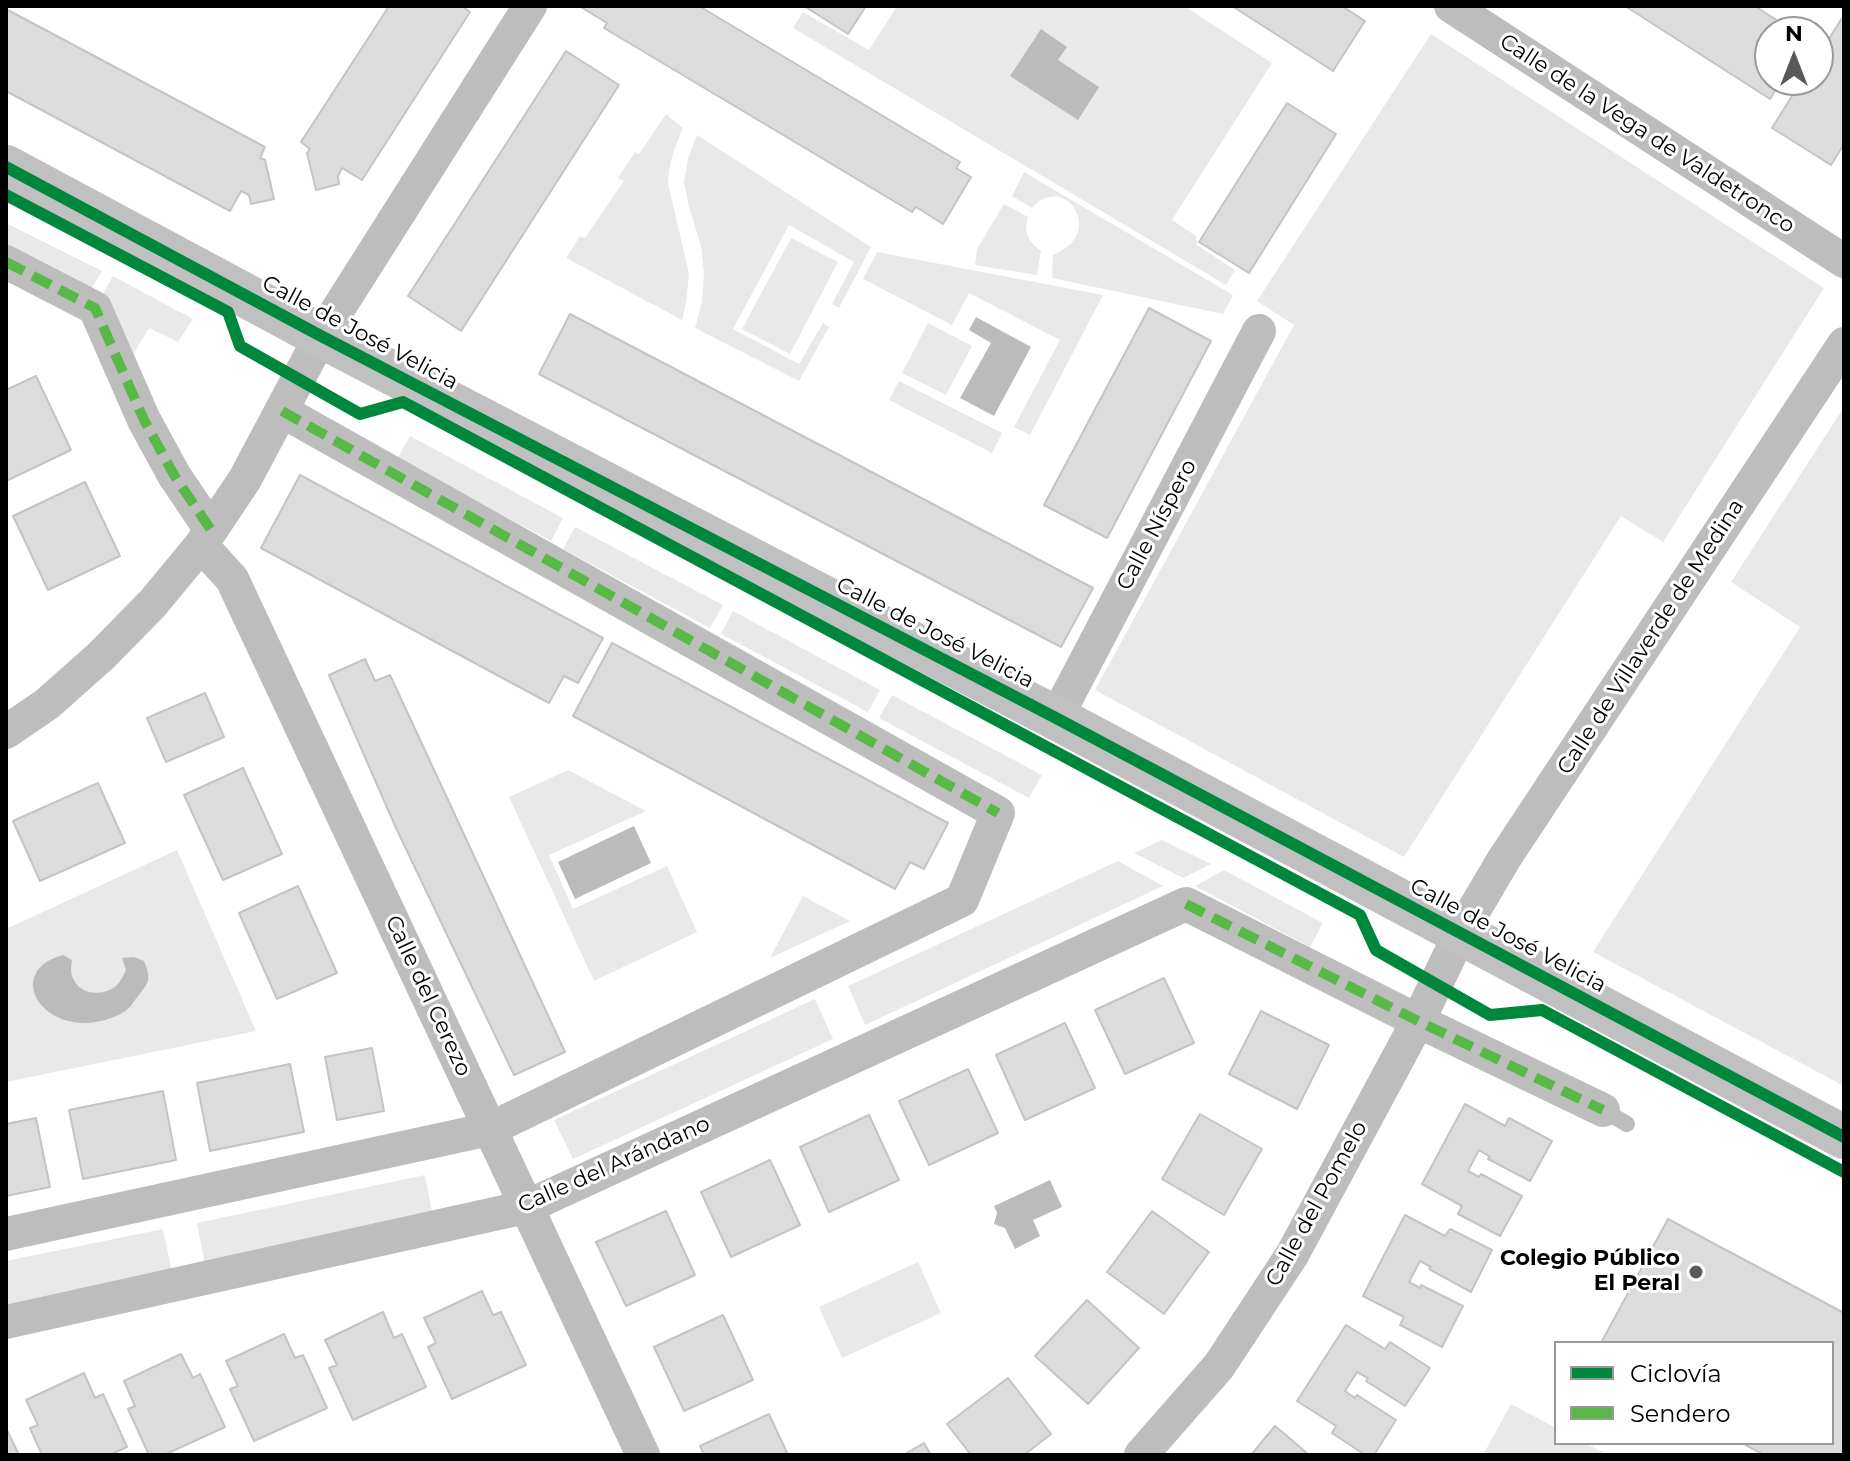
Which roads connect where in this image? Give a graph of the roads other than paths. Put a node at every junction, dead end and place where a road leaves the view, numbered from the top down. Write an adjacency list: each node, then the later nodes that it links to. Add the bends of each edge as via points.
1 (1451, 6): 4 (street, Calle de la Vega de Valdetronco)
2 (523, 8): 7 (street)
3 (6, 167): 7 (street, Calle de José Velicia)
4 (1844, 261)
5 (6, 262): 10 (street, via 95,308 144,420)
6 (1259, 331): 11 (street, Calle Níspero)
7 (321, 336): 9 (street); 11 (street, Calle de José Velicia)
8 (1844, 344): 13 (street, Calle de Villaverde de Medina)
9 (282, 411): 10 (street); 16 (street, via 998,813 962,900)
10 (206, 537): 12 (street, via 101,656); 16 (street, Calle del Cerezo, via 232,579)
11 (1056, 718): 13 (street, Calle de José Velicia)
12 (6, 732)
13 (1461, 932): 14 (street, Calle del Pomelo); 17 (street, Calle de José Velicia)
14 (1418, 1021): 15 (street); 18 (street, Calle del Arándano, via 1186,904); 22 (street, Calle del Pomelo, via 1292,1255 1219,1366)
15 (1615, 1117)
16 (490, 1129): 18 (street, Calle del Cerezo); 19 (street)
17 (1844, 1137)
18 (526, 1207): 20 (street, Calle del Arándano); 21 (street, Calle del Cerezo)
19 (6, 1234)
20 (6, 1322)
21 (643, 1455)
22 (1141, 1455)

